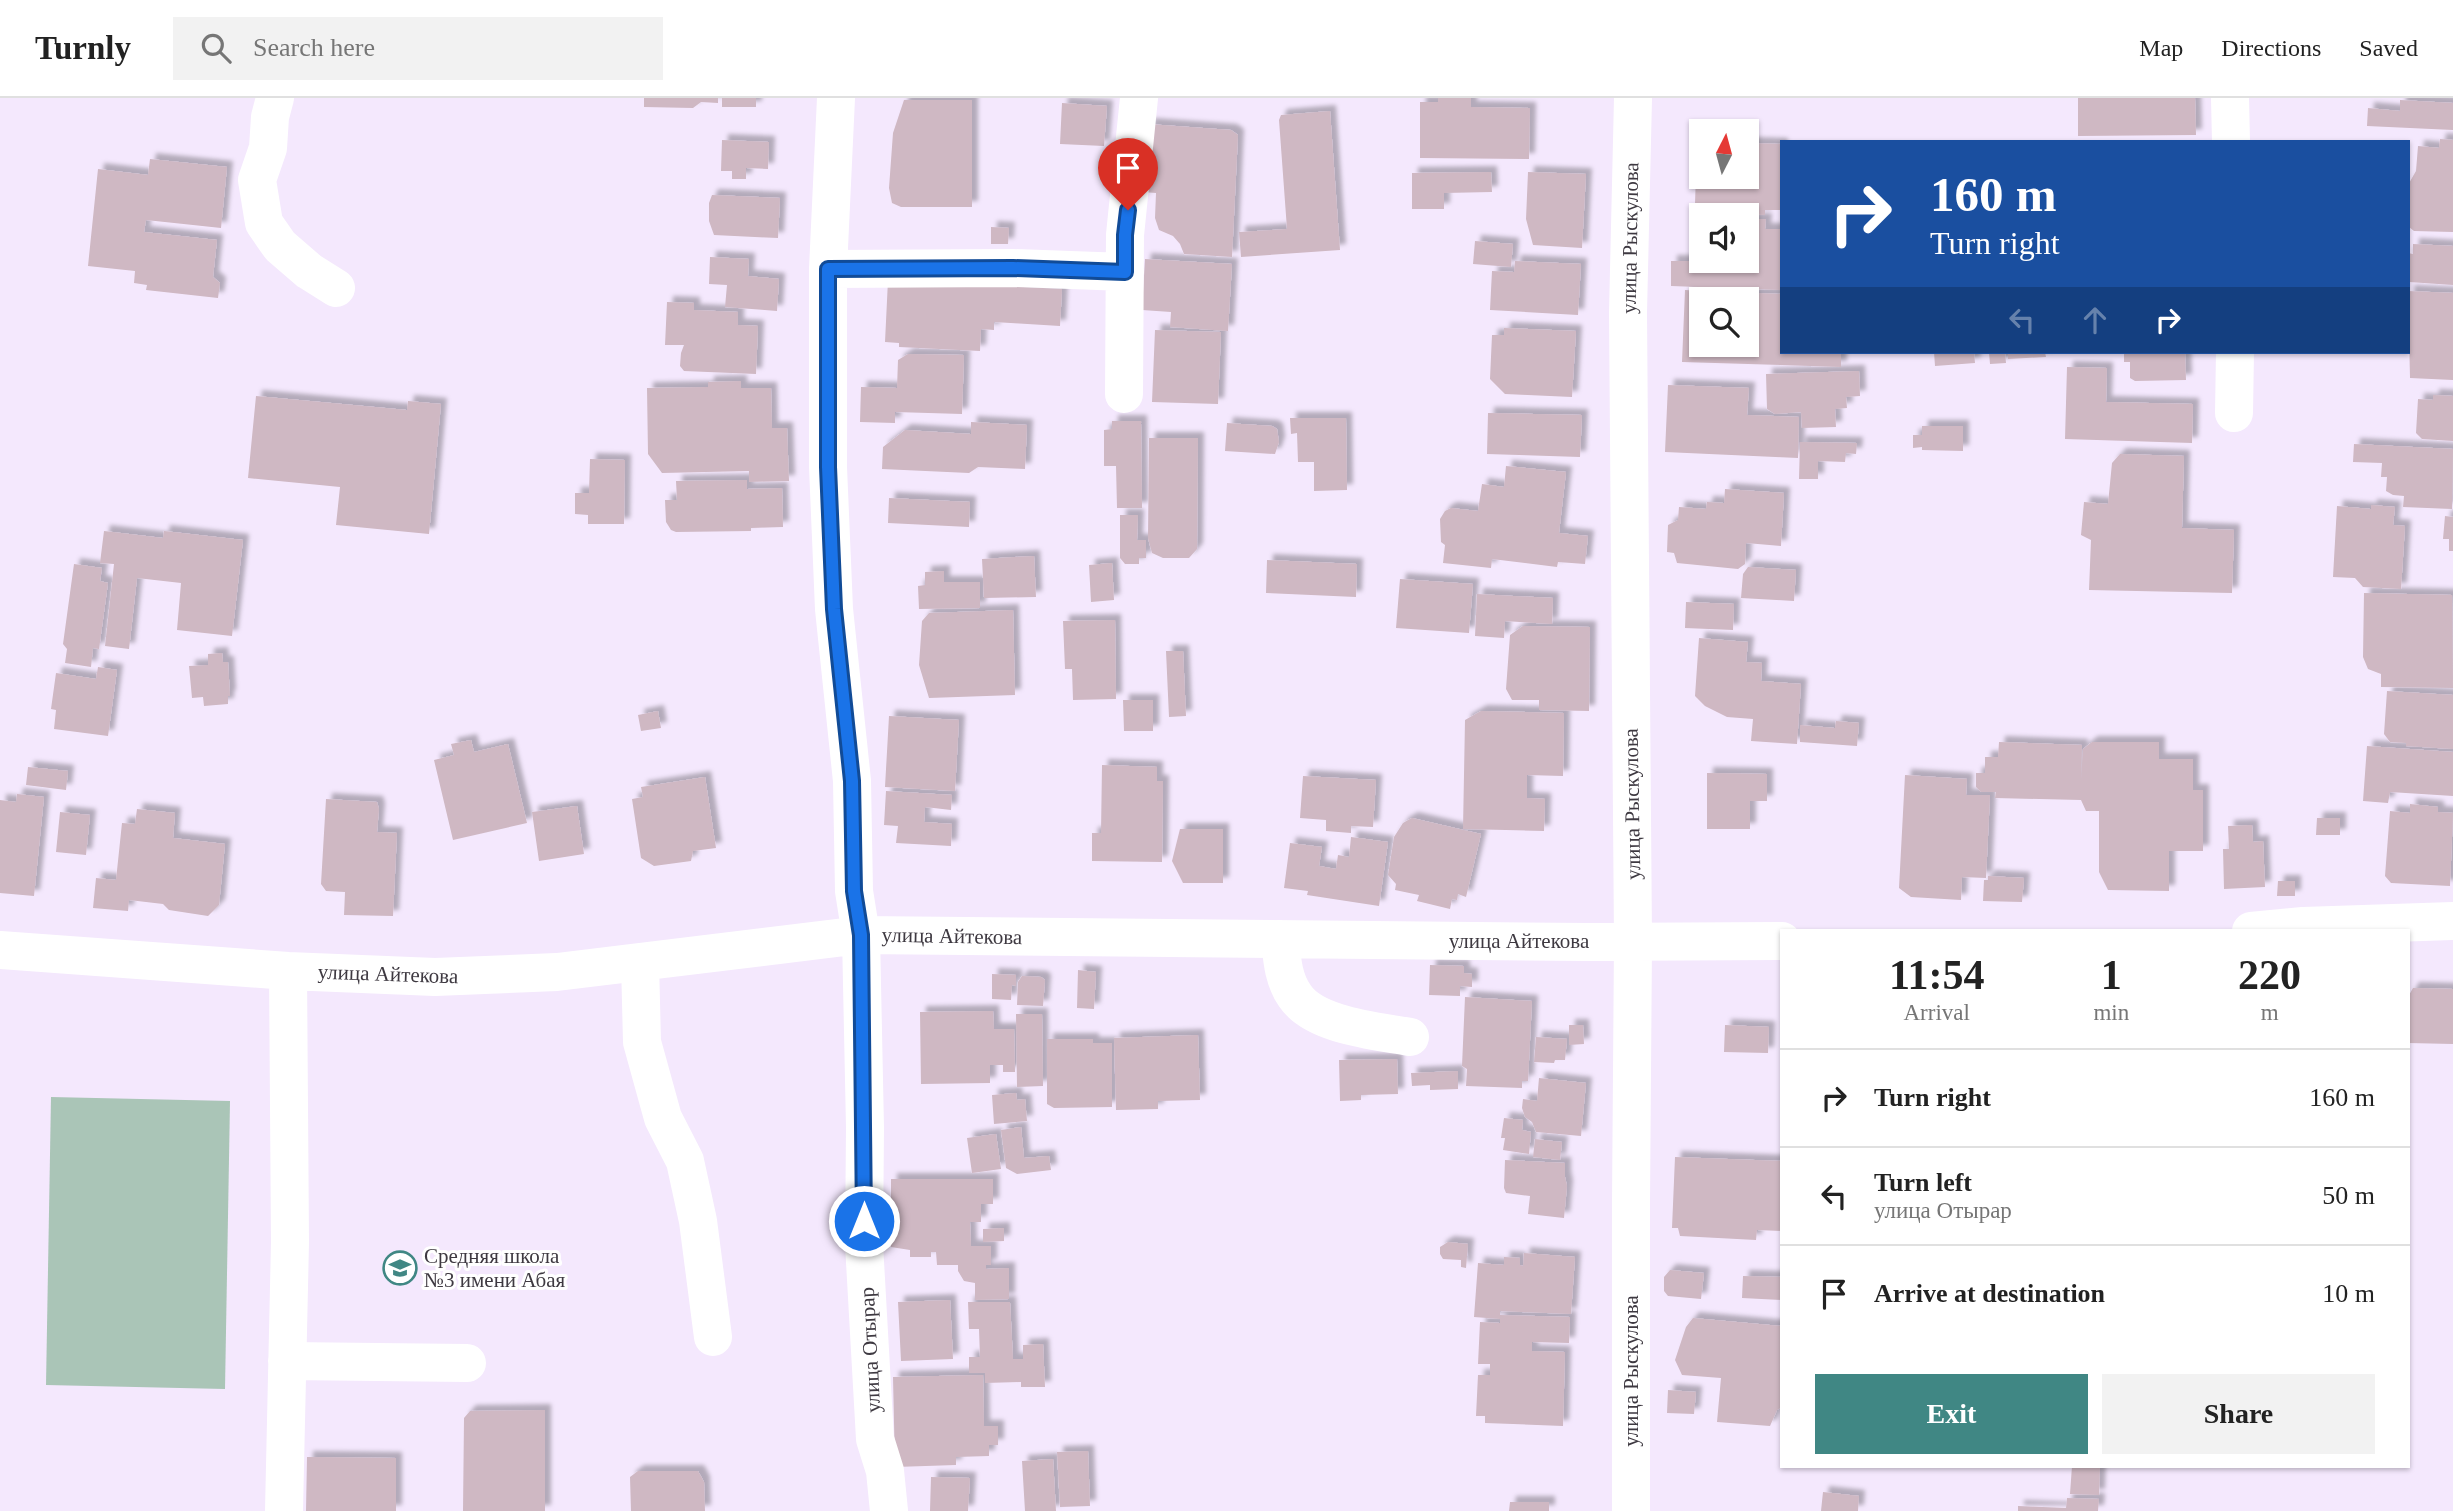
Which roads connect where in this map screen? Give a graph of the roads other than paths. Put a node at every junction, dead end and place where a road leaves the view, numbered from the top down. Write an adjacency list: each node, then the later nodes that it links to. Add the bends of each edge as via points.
1 (275, 98): 9 (street, via 268,148 257,180 264,223 279,246)
2 (836, 98): 7 (street, улица Отырар)
3 (1139, 98): 8 (street)
4 (1633, 98): 17 (street, улица Рыскулова, via 1628,326)
5 (2230, 98): 6 (street)
6 (2231, 140)
7 (828, 269): 8 (street); 15 (street, улица Отырар, via 834,609 852,781 854,891)
8 (1125, 272): 11 (street)
9 (336, 288)
10 (2235, 354): 12 (street)
11 (1124, 394)
12 (2234, 413)
13 (2453, 921): 14 (street)
14 (2303, 929)
15 (861, 935): 16 (street, улица Айтекова); 20 (street, улица Айтекова); 27 (street, улица Отырар, via 864,1244 875,1439 886,1471)
16 (1280, 939): 17 (street, улица Айтекова); 22 (street, via 1283,969 1296,998 1320,1017)
17 (1633, 942): 18 (street, улица Айтекова); 28 (street, улица Рыскулова)
18 (1780, 942)
19 (0, 950): 21 (street, улица Айтекова)
20 (640, 962): 21 (street, улица Айтекова, via 557,972 435,977); 23 (street, via 642,1042 663,1118 685,1161)
21 (288, 971): 24 (street)
22 (1410, 1037)
23 (713, 1337)
24 (287, 1361): 25 (street); 26 (street)
25 (467, 1363)
26 (284, 1511)
27 (889, 1511)
28 (1631, 1511)

